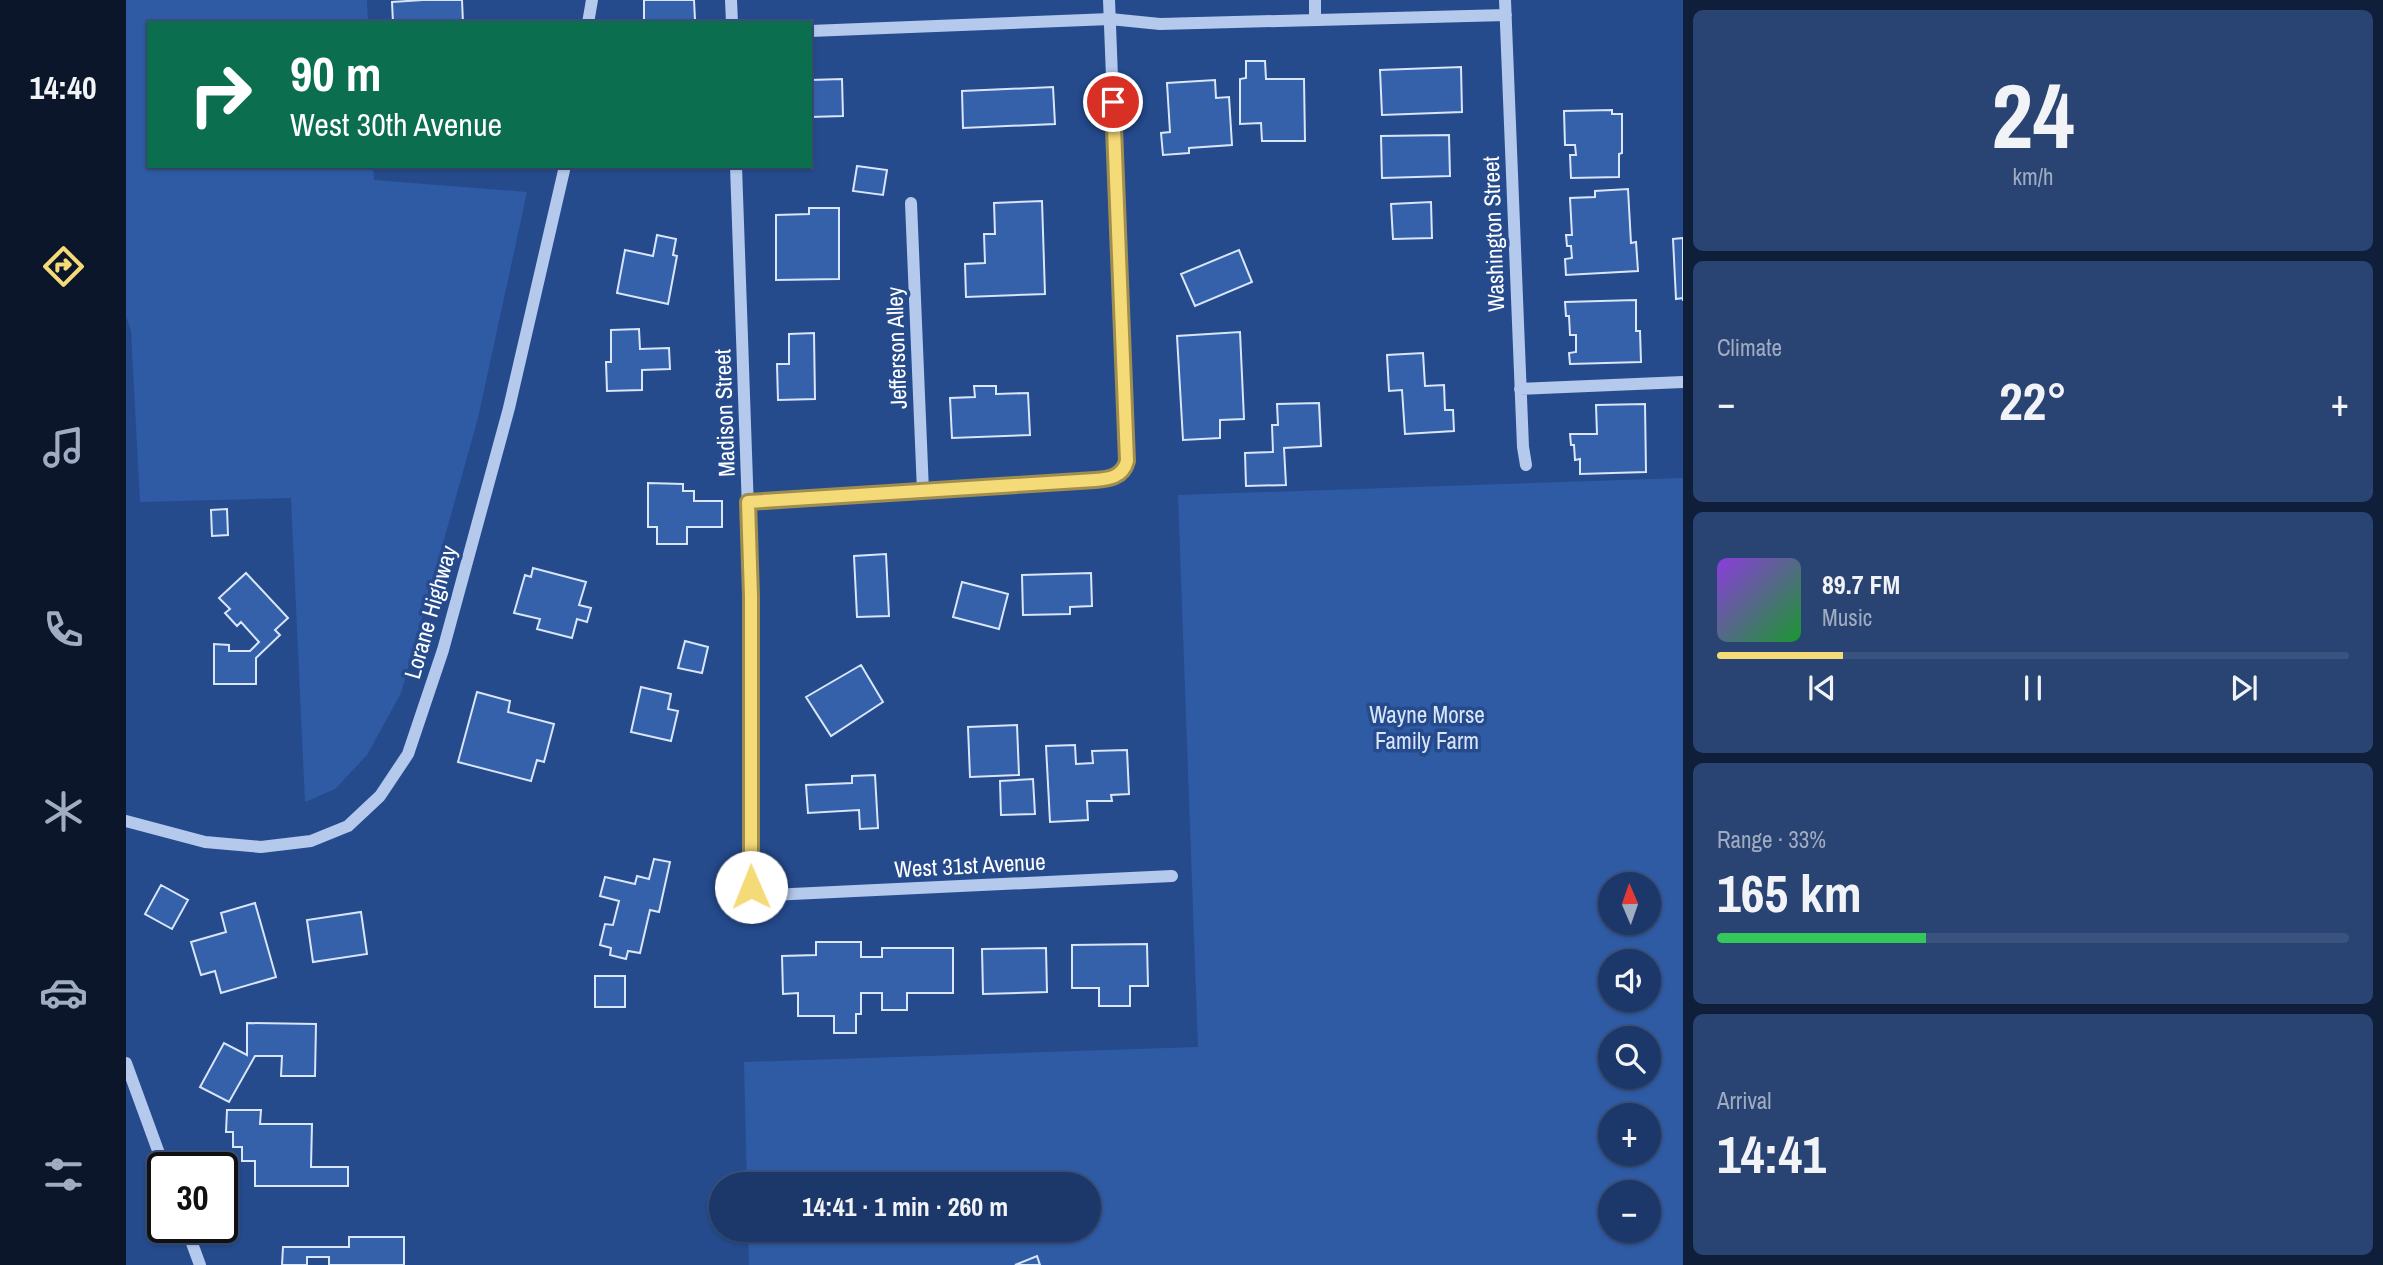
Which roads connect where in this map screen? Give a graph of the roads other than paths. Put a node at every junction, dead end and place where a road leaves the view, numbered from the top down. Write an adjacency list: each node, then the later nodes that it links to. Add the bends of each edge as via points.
1 (592, 0): 9 (street)
2 (731, 0): 10 (street)
3 (1109, 0): 7 (street)
4 (1315, 0): 8 (street)
5 (1505, 0): 6 (street, Washington Street)
6 (1506, 15): 8 (street); 16 (street, Washington Street)
7 (1110, 19): 8 (street, via 1160,24); 11 (street); 18 (street, via 1127,461 1123,472 1095,480)
8 (1315, 20)
9 (588, 21)
10 (732, 21)
11 (812, 31)
12 (565, 168): 20 (street, Lorane Highway, via 509,408 443,650 408,754 380,796 348,826 311,841 261,846 205,842)
13 (736, 168): 19 (street, Madison Street)
14 (911, 203): 18 (street, Jefferson Alley)
15 (1683, 382): 16 (street)
16 (1520, 389): 17 (street, Washington Street)
17 (1526, 465)
18 (923, 491): 19 (street)
19 (748, 502): 22 (street, Madison Street, via 750,881 754,892)
20 (126, 821)
21 (1172, 876): 22 (street, West 31st Avenue)
22 (771, 895)
23 (126, 1063): 24 (street)
24 (159, 1152)
25 (192, 1243): 26 (street)
26 (200, 1265)

